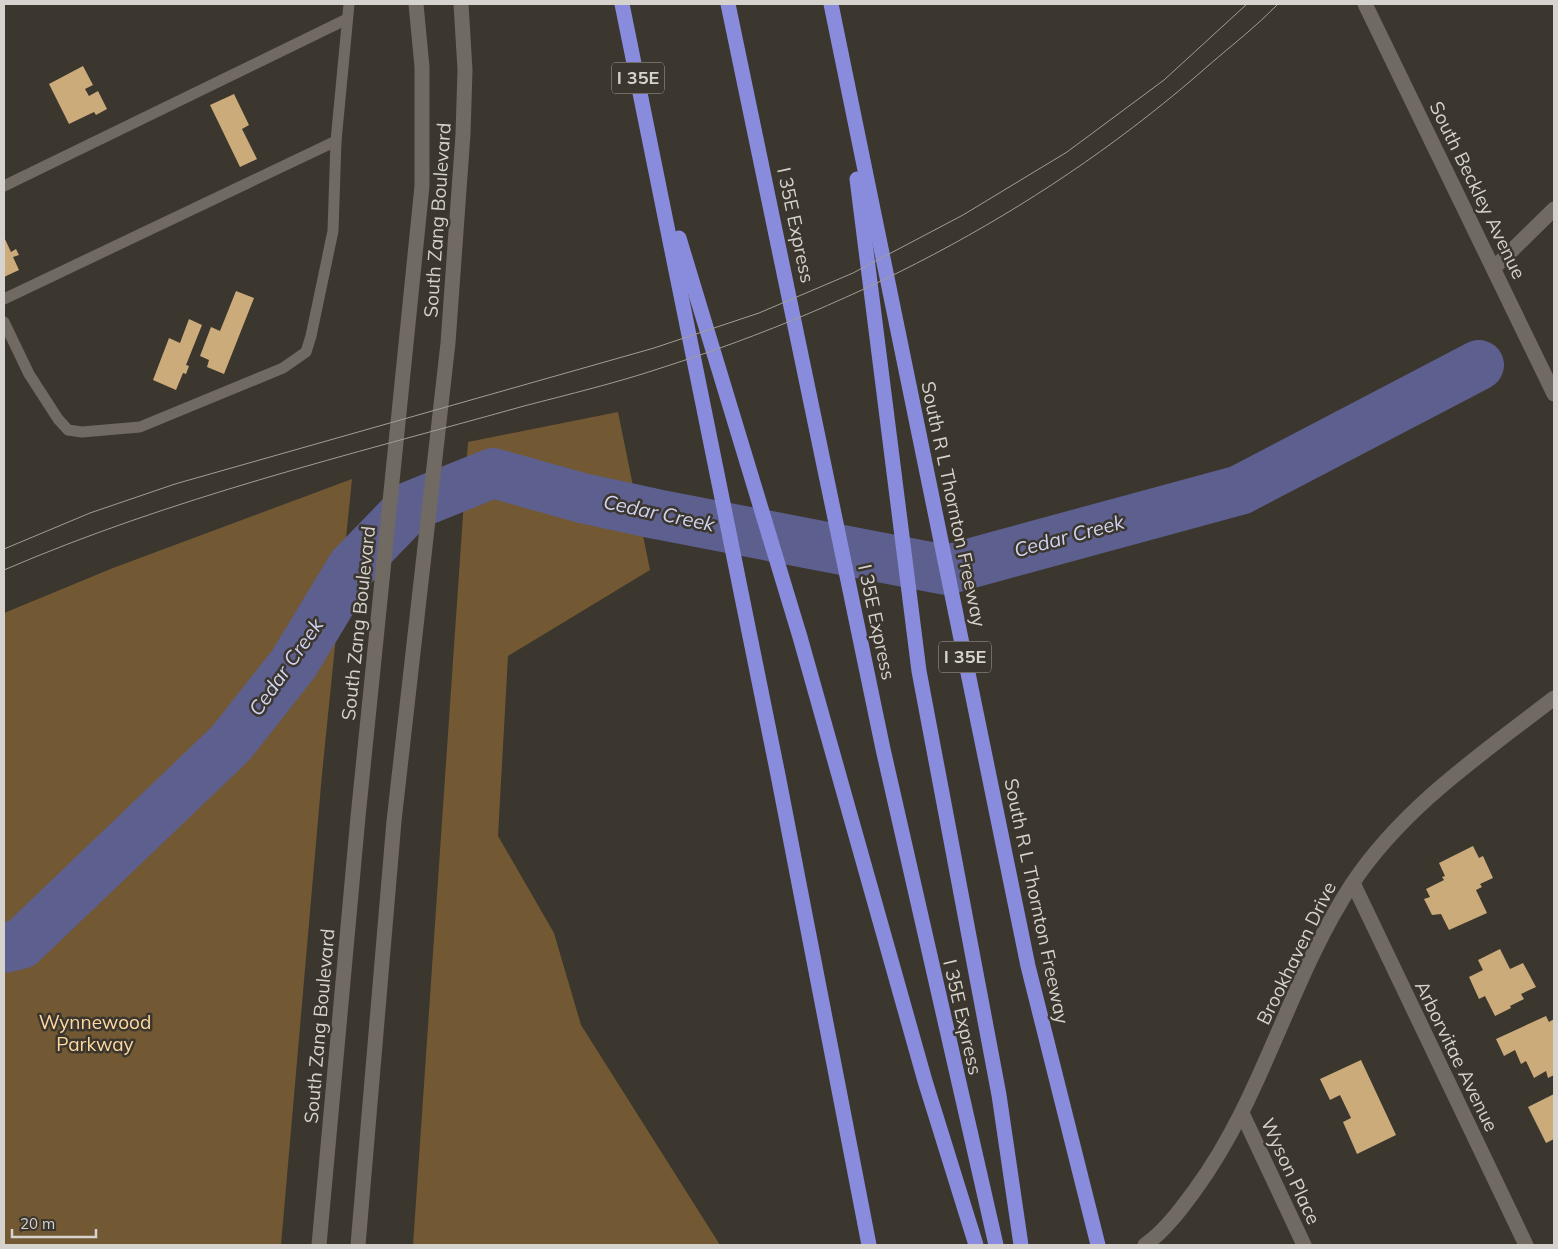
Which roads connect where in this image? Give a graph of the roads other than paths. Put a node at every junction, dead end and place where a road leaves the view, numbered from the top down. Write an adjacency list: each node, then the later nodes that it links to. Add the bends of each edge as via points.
1 (349, 4): 8 (lane)
2 (416, 4): 21 (main road, South Zang Boulevard, via 422,67 422,186 358,817)
3 (461, 4): 22 (main road, South Zang Boulevard, via 465,70 463,134 448,343 394,821)
4 (622, 4): 11 (highway, I 35E)
5 (728, 4): 25 (highway, I 35E Express, via 883,749)
6 (831, 4): 9 (highway, South R L Thornton Freeway / I 35E)
7 (1365, 4): 14 (main road, South Beckley Avenue)
8 (347, 19): 10 (lane); 12 (lane)
9 (843, 66): 26 (highway, via 919,670 999,1094); 27 (highway, South R L Thornton Freeway / I 35E, via 1028,966)
10 (336, 140): 15 (lane); 16 (lane, via 334,231 311,336 306,352 283,368 140,427 82,432 68,430 29,374)
11 (653, 153): 23 (highway, I 35E); 24 (highway, via 800,637 925,1081)
12 (4, 186)
13 (1554, 209): 14 (main road)
14 (1494, 268): 17 (main road, South Beckley Avenue)
15 (4, 299)
16 (4, 322)
17 (1554, 394)
18 (1554, 698): 19 (main road, Brookhaven Drive, via 1431,794 1394,829)
19 (1353, 883): 20 (main road, Brookhaven Drive, via 1328,924); 30 (main road, Arborvitae Avenue)
20 (1242, 1114): 28 (main road, Brookhaven Drive, via 1214,1164 1182,1207); 29 (main road, Wyson Place)
21 (319, 1245)
22 (358, 1245)
23 (869, 1245)
24 (976, 1245)
25 (996, 1245)
26 (1021, 1245)
27 (1098, 1245)
28 (1145, 1245)
29 (1304, 1245)
30 (1526, 1245)

